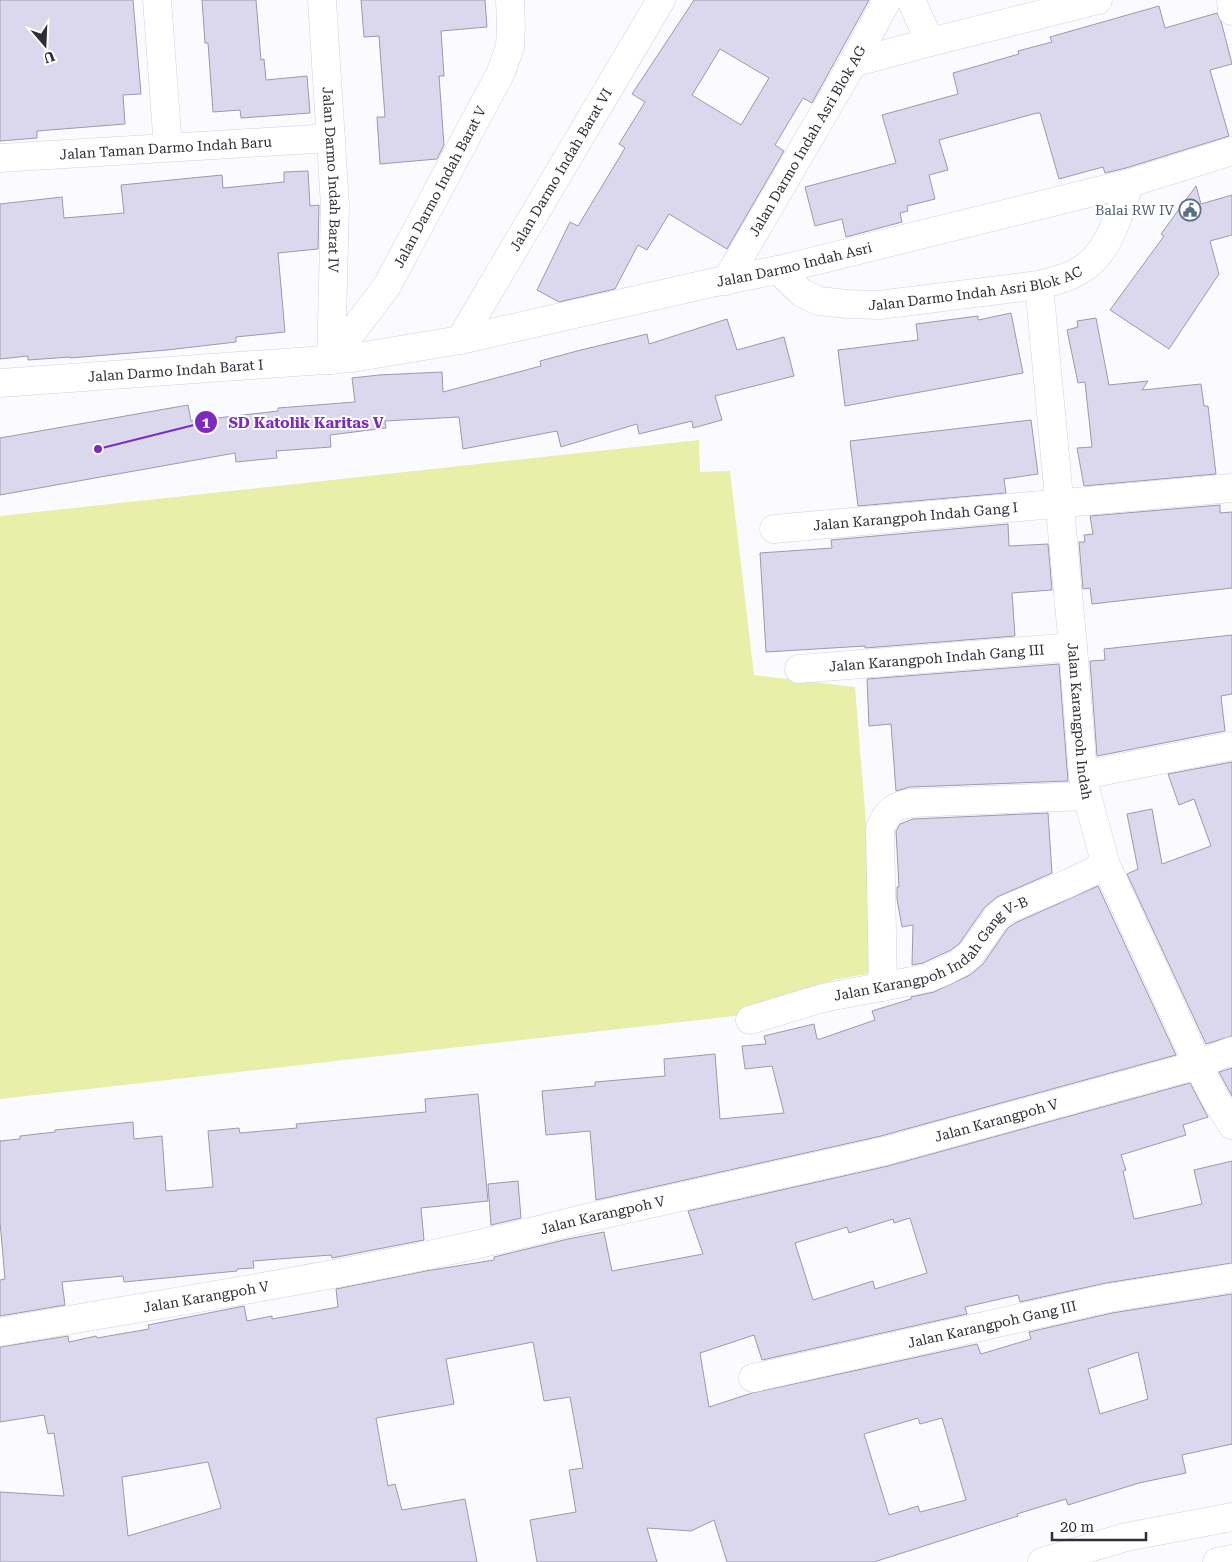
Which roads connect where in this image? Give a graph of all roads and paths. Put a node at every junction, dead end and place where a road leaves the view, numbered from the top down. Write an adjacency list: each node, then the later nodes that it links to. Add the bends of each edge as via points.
1 (157, 0): 13 (street)
2 (322, 0): 12 (street, Jalan Darmo Indah Barat IV)
3 (510, 0): 21 (street, Jalan Darmo Indah Barat V, via 510,47 501,72 387,286)
4 (661, 0): 20 (street, Jalan Darmo Indah Barat VI)
5 (887, 0): 11 (street, Jalan Darmo Indah Asri Blok AG)
6 (911, 0): 10 (street)
7 (1098, 0): 10 (street)
8 (1231, 0): 9 (street)
9 (1232, 11)
10 (930, 42): 11 (street)
11 (853, 63): 18 (street, Jalan Darmo Indah Asri Blok AG)
12 (331, 138): 13 (street, Jalan Taman Darmo Indah Baru); 21 (street, Jalan Darmo Indah Barat IV)
13 (168, 147): 15 (street, Jalan Taman Darmo Indah Baru)
14 (1232, 151): 16 (street, Jalan Darmo Indah Asri)
15 (0, 158)
16 (1130, 183): 17 (street, Jalan Darmo Indah Asri); 19 (street, Jalan Darmo Indah Asri Blok AC, via 1109,238 1097,255 1085,268)
17 (778, 270): 18 (street, Jalan Darmo Indah Asri); 19 (street, Jalan Darmo Indah Asri Blok AC, via 802,294 819,301 847,304 879,305)
18 (726, 281): 20 (street, Jalan Darmo Indah Asri)
19 (1039, 285): 24 (street, Jalan Karangpoh Indah)
20 (460, 340): 21 (street, Jalan Darmo Indah Asri)
21 (342, 359): 22 (street, Jalan Darmo Indah Barat I)
22 (0, 383)
23 (1232, 488): 24 (street, Jalan Karangpoh Indah Gang I)
24 (1058, 503): 25 (street, Jalan Karangpoh Indah Gang I); 26 (street, Jalan Karangpoh Indah)
25 (774, 529)
26 (1073, 647): 27 (street, Jalan Karangpoh Indah Gang III); 29 (street, Jalan Karangpoh Indah)
27 (799, 669)
28 (1232, 746): 29 (street)
29 (1085, 786): 30 (street, Jalan Karangpoh Indah); 31 (street, via 911,803 893,809 880,829)
30 (1106, 865): 31 (street, Jalan Karangpoh Indah Gang V-B, via 1007,909 960,963 928,978); 34 (street, Jalan Karangpoh Indah)
31 (883, 987): 32 (street, Jalan Karangpoh Indah Gang V-B, via 823,998)
32 (750, 1020)
33 (1232, 1051): 34 (street, Jalan Karangpoh V)
34 (1198, 1064): 35 (street, Jalan Karangpoh Indah, via 1214,1098); 37 (street, Jalan Karangpoh V, via 885,1151 528,1233 352,1271)
35 (1232, 1125)
36 (1232, 1278): 38 (street, Jalan Karangpoh Gang III, via 1110,1298)
37 (0, 1332)
38 (754, 1378)
39 (1232, 1517): 41 (street, via 1126,1537)
40 (1232, 1559): 42 (street)
41 (1042, 1562)
42 (1217, 1562)

